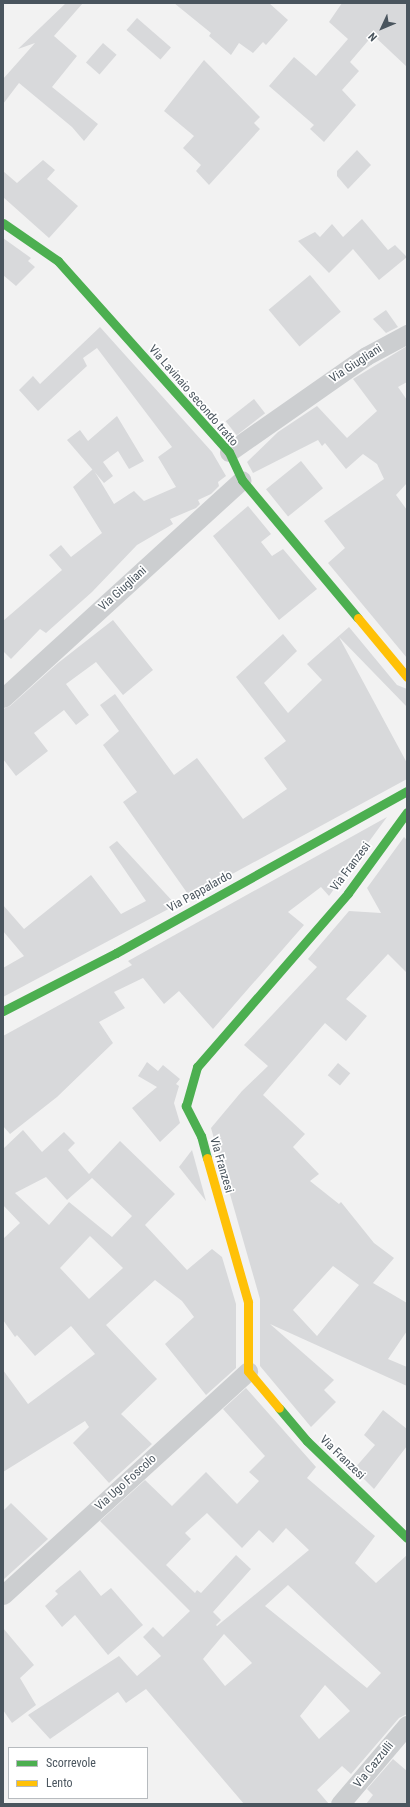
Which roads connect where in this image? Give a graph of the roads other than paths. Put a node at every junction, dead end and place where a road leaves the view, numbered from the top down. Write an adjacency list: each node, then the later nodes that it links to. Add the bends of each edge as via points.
1 (3, 223): 3 (street, Via Lavinaio secondo tratto, via 58,260)
2 (407, 334): 3 (street, Via Giugliani, via 366,356)
3 (229, 452): 4 (street, Via Lavinaio secondo tratto)
4 (242, 480): 5 (street, Via Lavinaio secondo tratto); 6 (street, Via Giugliani)
5 (407, 677)
6 (3, 698)
7 (407, 791): 9 (street, Via Pappalardo, via 123,949)
8 (407, 812): 10 (street, Via Franzesi, via 348,893 197,1067 186,1106 201,1136 248,1302)
9 (3, 1012)
10 (248, 1371): 11 (street, Via Franzesi, via 307,1441); 12 (street, Via Ugo Foscolo)
11 (407, 1538)
12 (3, 1595)
13 (407, 1725): 14 (street, Via Cazzulli)
14 (344, 1803)

